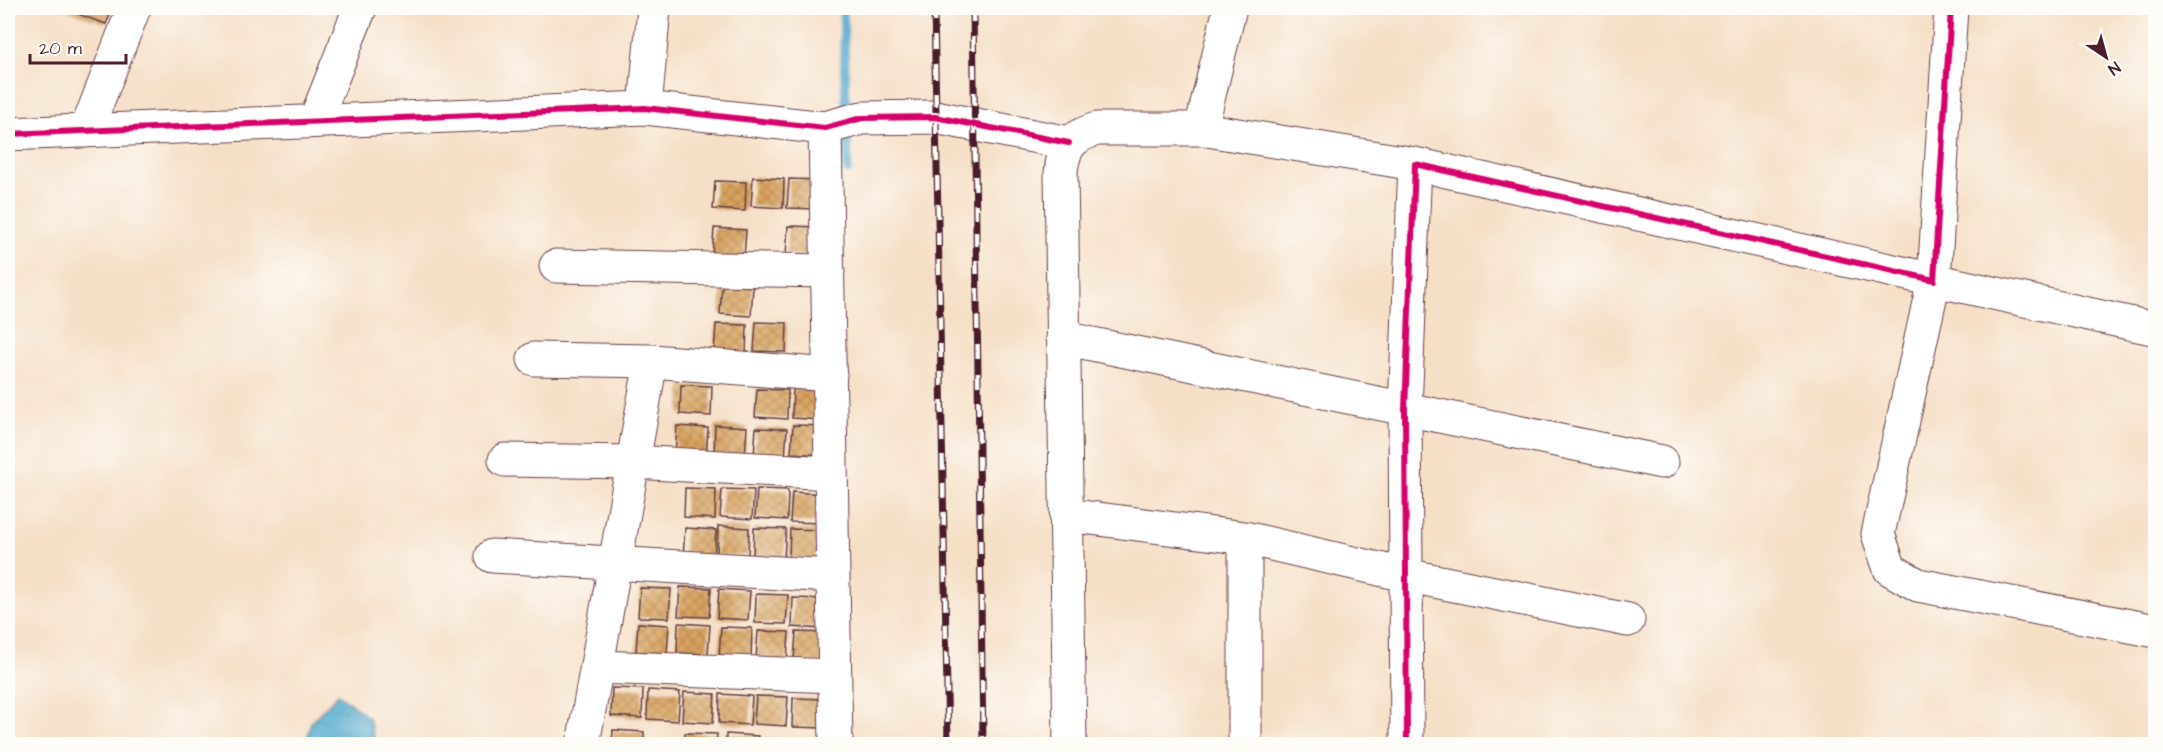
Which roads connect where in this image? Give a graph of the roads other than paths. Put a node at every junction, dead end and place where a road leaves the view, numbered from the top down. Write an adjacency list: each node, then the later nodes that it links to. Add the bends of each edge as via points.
1 (134, 8): 10 (street)
2 (360, 8): 7 (street)
3 (654, 8): 6 (street)
4 (1230, 8): 9 (street)
5 (1951, 8): 16 (street)
6 (645, 108): 7 (street); 8 (street)
7 (315, 121): 10 (street)
8 (841, 124): 12 (street, via 935,117); 15 (street)
9 (1201, 129): 12 (street, via 1096,129); 13 (street)
10 (86, 131): 11 (street)
11 (8, 134)
12 (1069, 143): 18 (street, via 1062,156 1061,173)
13 (1415, 164): 16 (street); 22 (street)
14 (556, 266): 15 (street)
15 (828, 272): 21 (street)
16 (1934, 280): 17 (street); 34 (street, via 1878,534 1890,569 1918,585)
17 (2156, 329)
18 (1063, 338): 22 (street); 27 (street)
19 (534, 360): 20 (street)
20 (651, 361): 21 (street); 24 (street)
21 (830, 375): 26 (street)
22 (1406, 410): 25 (street); 31 (street)
23 (505, 460): 24 (street)
24 (633, 462): 26 (street); 30 (street)
25 (1662, 462)
26 (831, 473): 32 (street)
27 (1067, 515): 28 (street); 39 (street)
28 (1245, 538): 31 (street); 40 (street)
29 (492, 556): 30 (street)
30 (615, 565): 32 (street); 35 (street)
31 (1405, 575): 33 (street); 41 (street)
32 (833, 576): 36 (street)
33 (1628, 620)
34 (2156, 631)
35 (597, 667): 36 (street); 37 (street)
36 (835, 675): 38 (street)
37 (584, 744)
38 (836, 744)
39 (1070, 744)
40 (1245, 744)
41 (1407, 744)

